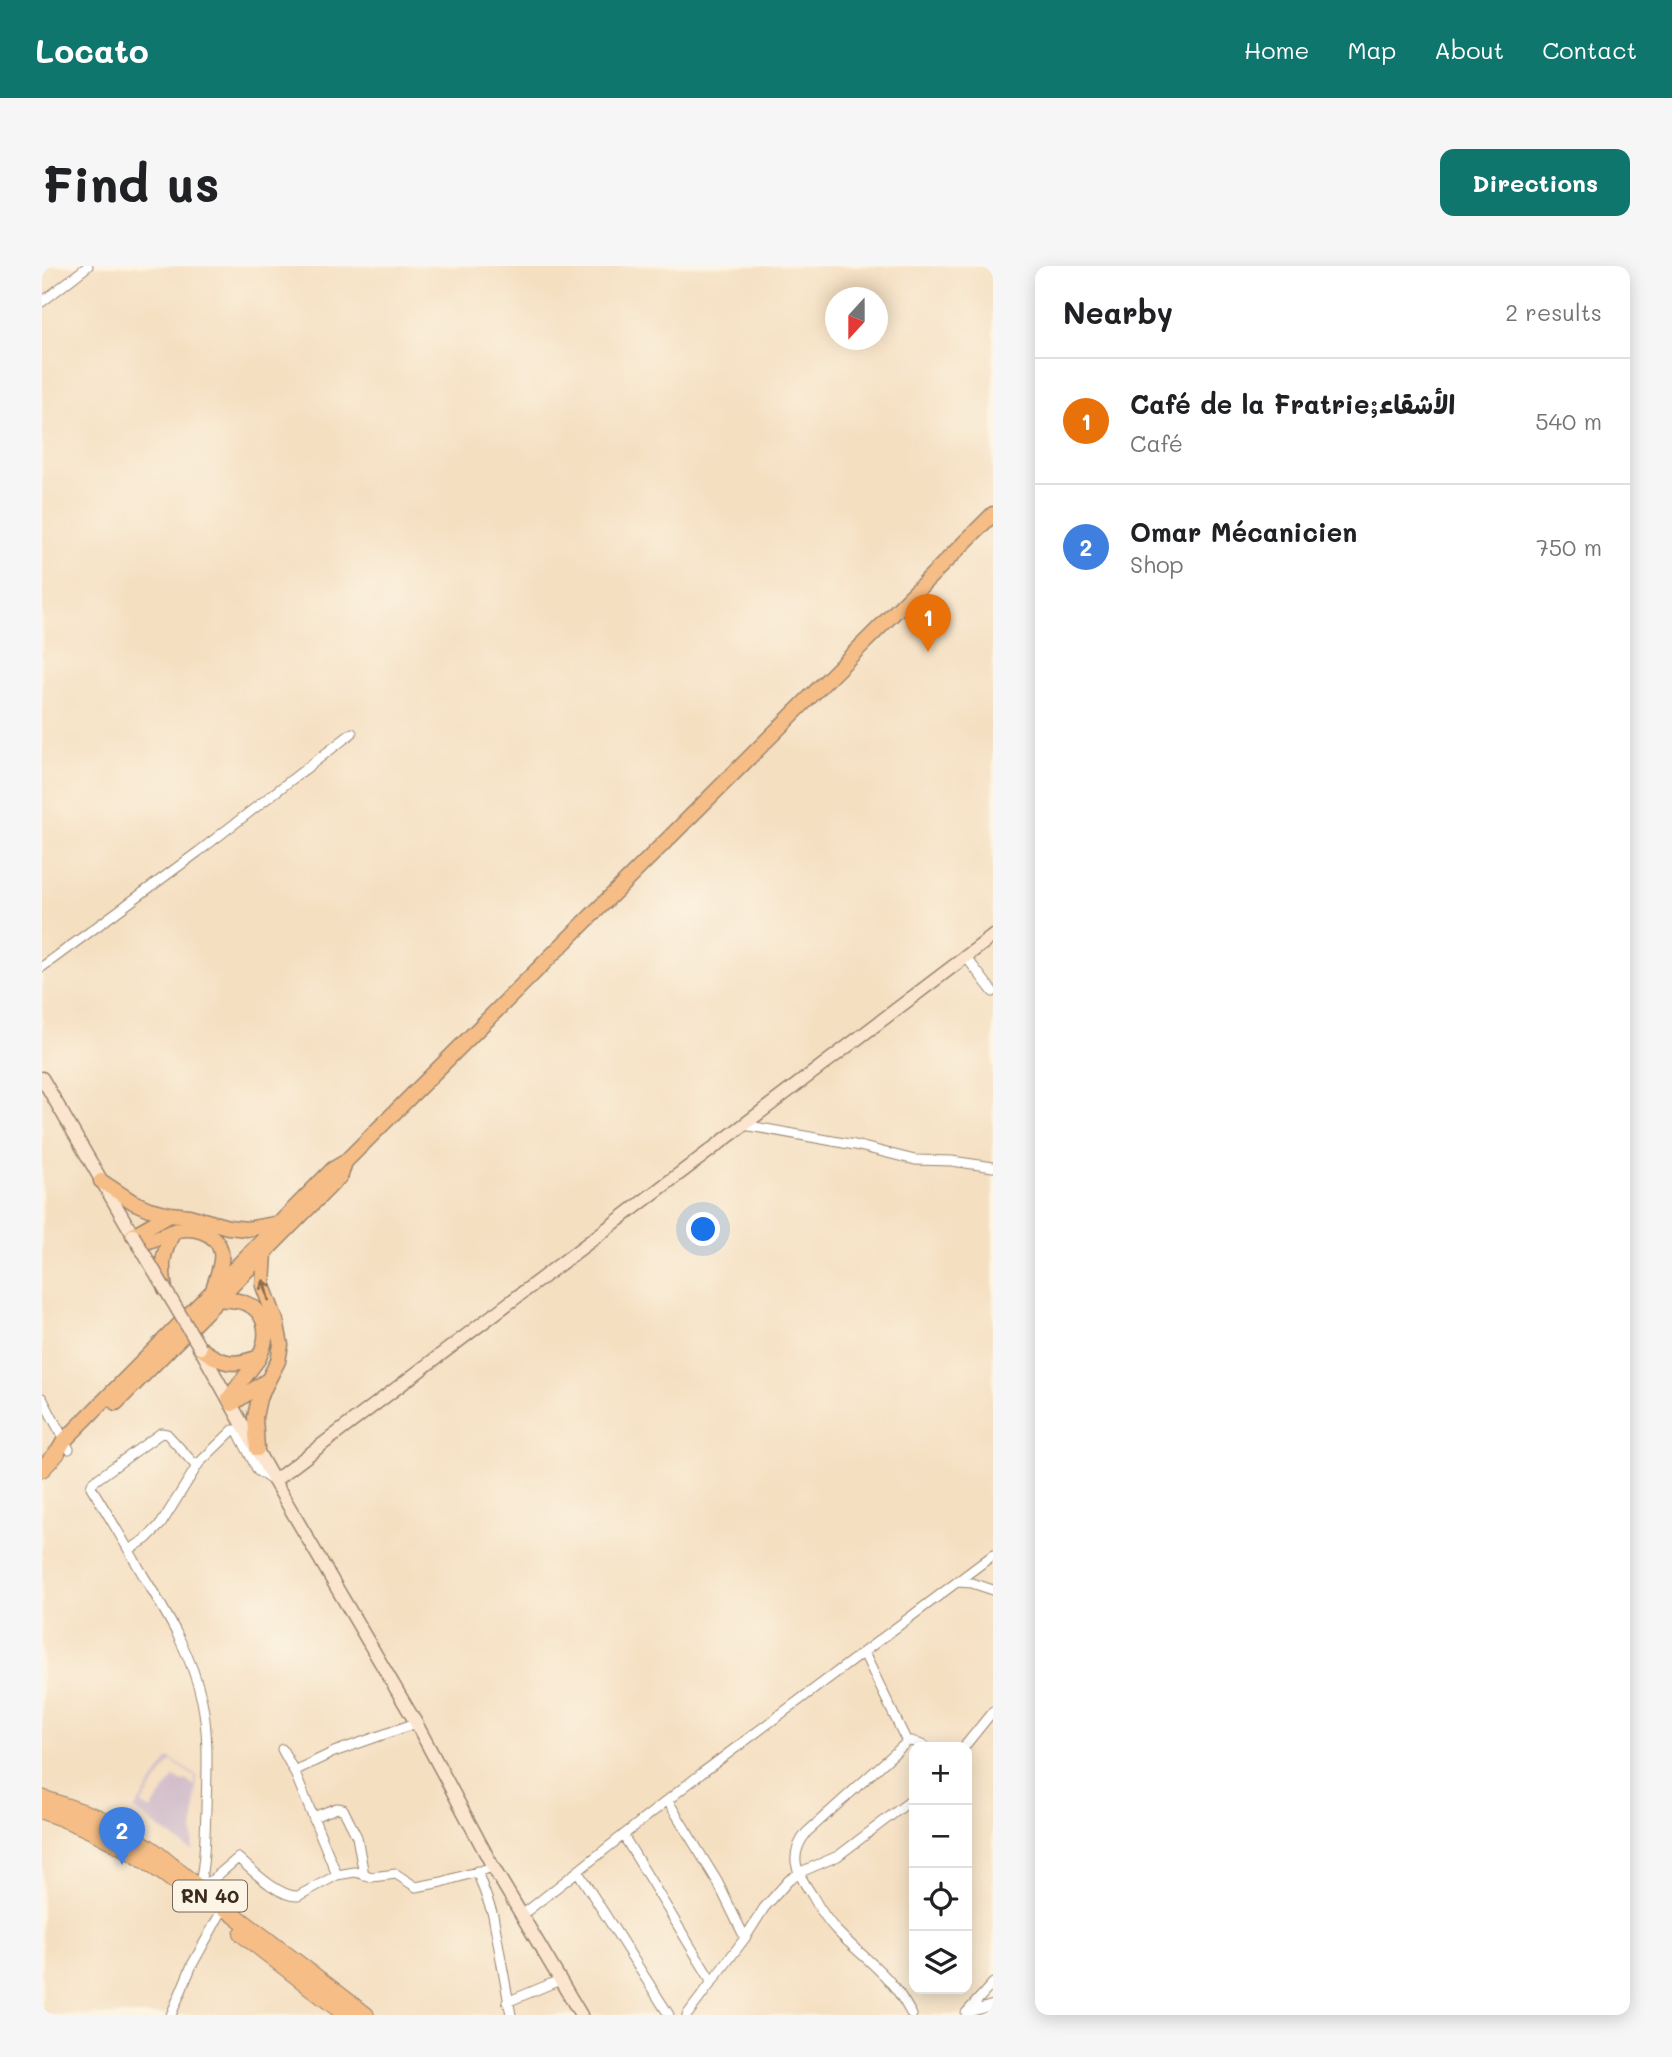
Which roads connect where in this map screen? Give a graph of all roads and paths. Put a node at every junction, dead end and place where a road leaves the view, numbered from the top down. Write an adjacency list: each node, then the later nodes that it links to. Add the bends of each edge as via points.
1 (88, 266): 2 (street)
2 (42, 302)
3 (993, 514): 11 (main road)
4 (352, 733): 7 (street)
5 (993, 936): 6 (street)
6 (966, 957): 8 (street); 10 (street)
7 (42, 967)
8 (993, 992)
9 (42, 1078): 13 (street)
10 (744, 1125): 12 (street, via 915,1160); 29 (street)
11 (345, 1162): 15 (main road, via 332,1169); 18 (main road, via 341,1175)
12 (993, 1167)
13 (102, 1181): 14 (main road, via 133,1202); 17 (street)
14 (170, 1214): 15 (main road, via 247,1230); 17 (main road)
15 (281, 1222): 20 (main road)
16 (174, 1231): 17 (main road); 19 (main road, via 164,1250); 20 (main road, via 191,1228 208,1234 218,1244 222,1254)
17 (136, 1240): 19 (street, bridge)
18 (265, 1252): 20 (main road); 23 (main road, one-way to 18, via 281,1345 263,1286)
19 (166, 1291): 21 (street, bridge)
20 (216, 1295): 22 (main road, via 254,1308 264,1320 267,1332); 27 (main road)
21 (200, 1348): 22 (main road, via 229,1363); 25 (street)
22 (260, 1357): 25 (main road)
23 (267, 1380): 25 (main road); 26 (main road, via 255,1417)
24 (42, 1398): 27 (street)
25 (231, 1401): 26 (street)
26 (257, 1449): 29 (street)
27 (54, 1456)
28 (197, 1467): 29 (street, via 235,1430 258,1471); 30 (street, via 161,1524); 30 (street, via 163,1432 93,1482 91,1487)
29 (274, 1481): 36 (street)
30 (129, 1550): 54 (street, via 191,1664 202,1701 206,1779)
31 (993, 1555): 32 (street)
32 (958, 1582): 33 (street); 34 (street)
33 (993, 1590)
34 (864, 1653): 37 (street); 43 (street)
35 (993, 1711): 39 (street)
36 (416, 1723): 41 (street); 48 (street)
37 (907, 1742): 38 (street); 51 (street, via 801,1840 796,1854)
38 (914, 1742)
39 (968, 1742)
40 (282, 1749): 41 (street)
41 (294, 1771): 46 (street)
42 (42, 1798): 54 (highway, RN 40, via 120,1828)
43 (668, 1801): 47 (street); 57 (street, via 717,1881)
44 (909, 1802): 51 (street, via 847,1849)
45 (42, 1811): 54 (highway, RN 40, via 113,1840)
46 (313, 1817): 52 (street); 53 (street, via 342,1810 357,1837)
47 (623, 1835): 50 (street); 60 (street)
48 (493, 1867): 49 (street); 55 (street)
49 (477, 1871): 53 (street, via 416,1887 396,1874); 62 (street, via 493,1915)
50 (578, 1872): 55 (street); 70 (street)
51 (798, 1874): 57 (street, via 764,1908); 72 (street, via 836,1930 891,1983)
52 (337, 1875): 53 (street); 54 (street, via 291,1896 238,1858)
53 (363, 1875)
54 (199, 1891): 56 (highway, RN 40); 59 (highway, RN 40)
55 (523, 1915): 58 (street)
56 (219, 1916): 59 (highway, RN 40); 65 (street)
57 (745, 1938): 60 (street)
58 (560, 1980): 62 (street); 69 (street)
59 (312, 1981): 66 (highway, RN 40); 67 (highway, RN 40)
60 (712, 1982): 71 (street)
61 (993, 1983): 64 (street)
62 (508, 2002): 68 (street)
63 (988, 2009): 64 (street)
64 (964, 2014)
65 (171, 2015)
66 (346, 2015)
67 (366, 2015)
68 (511, 2015)
69 (581, 2015)
70 (669, 2015)
71 (687, 2015)
72 (912, 2015)

